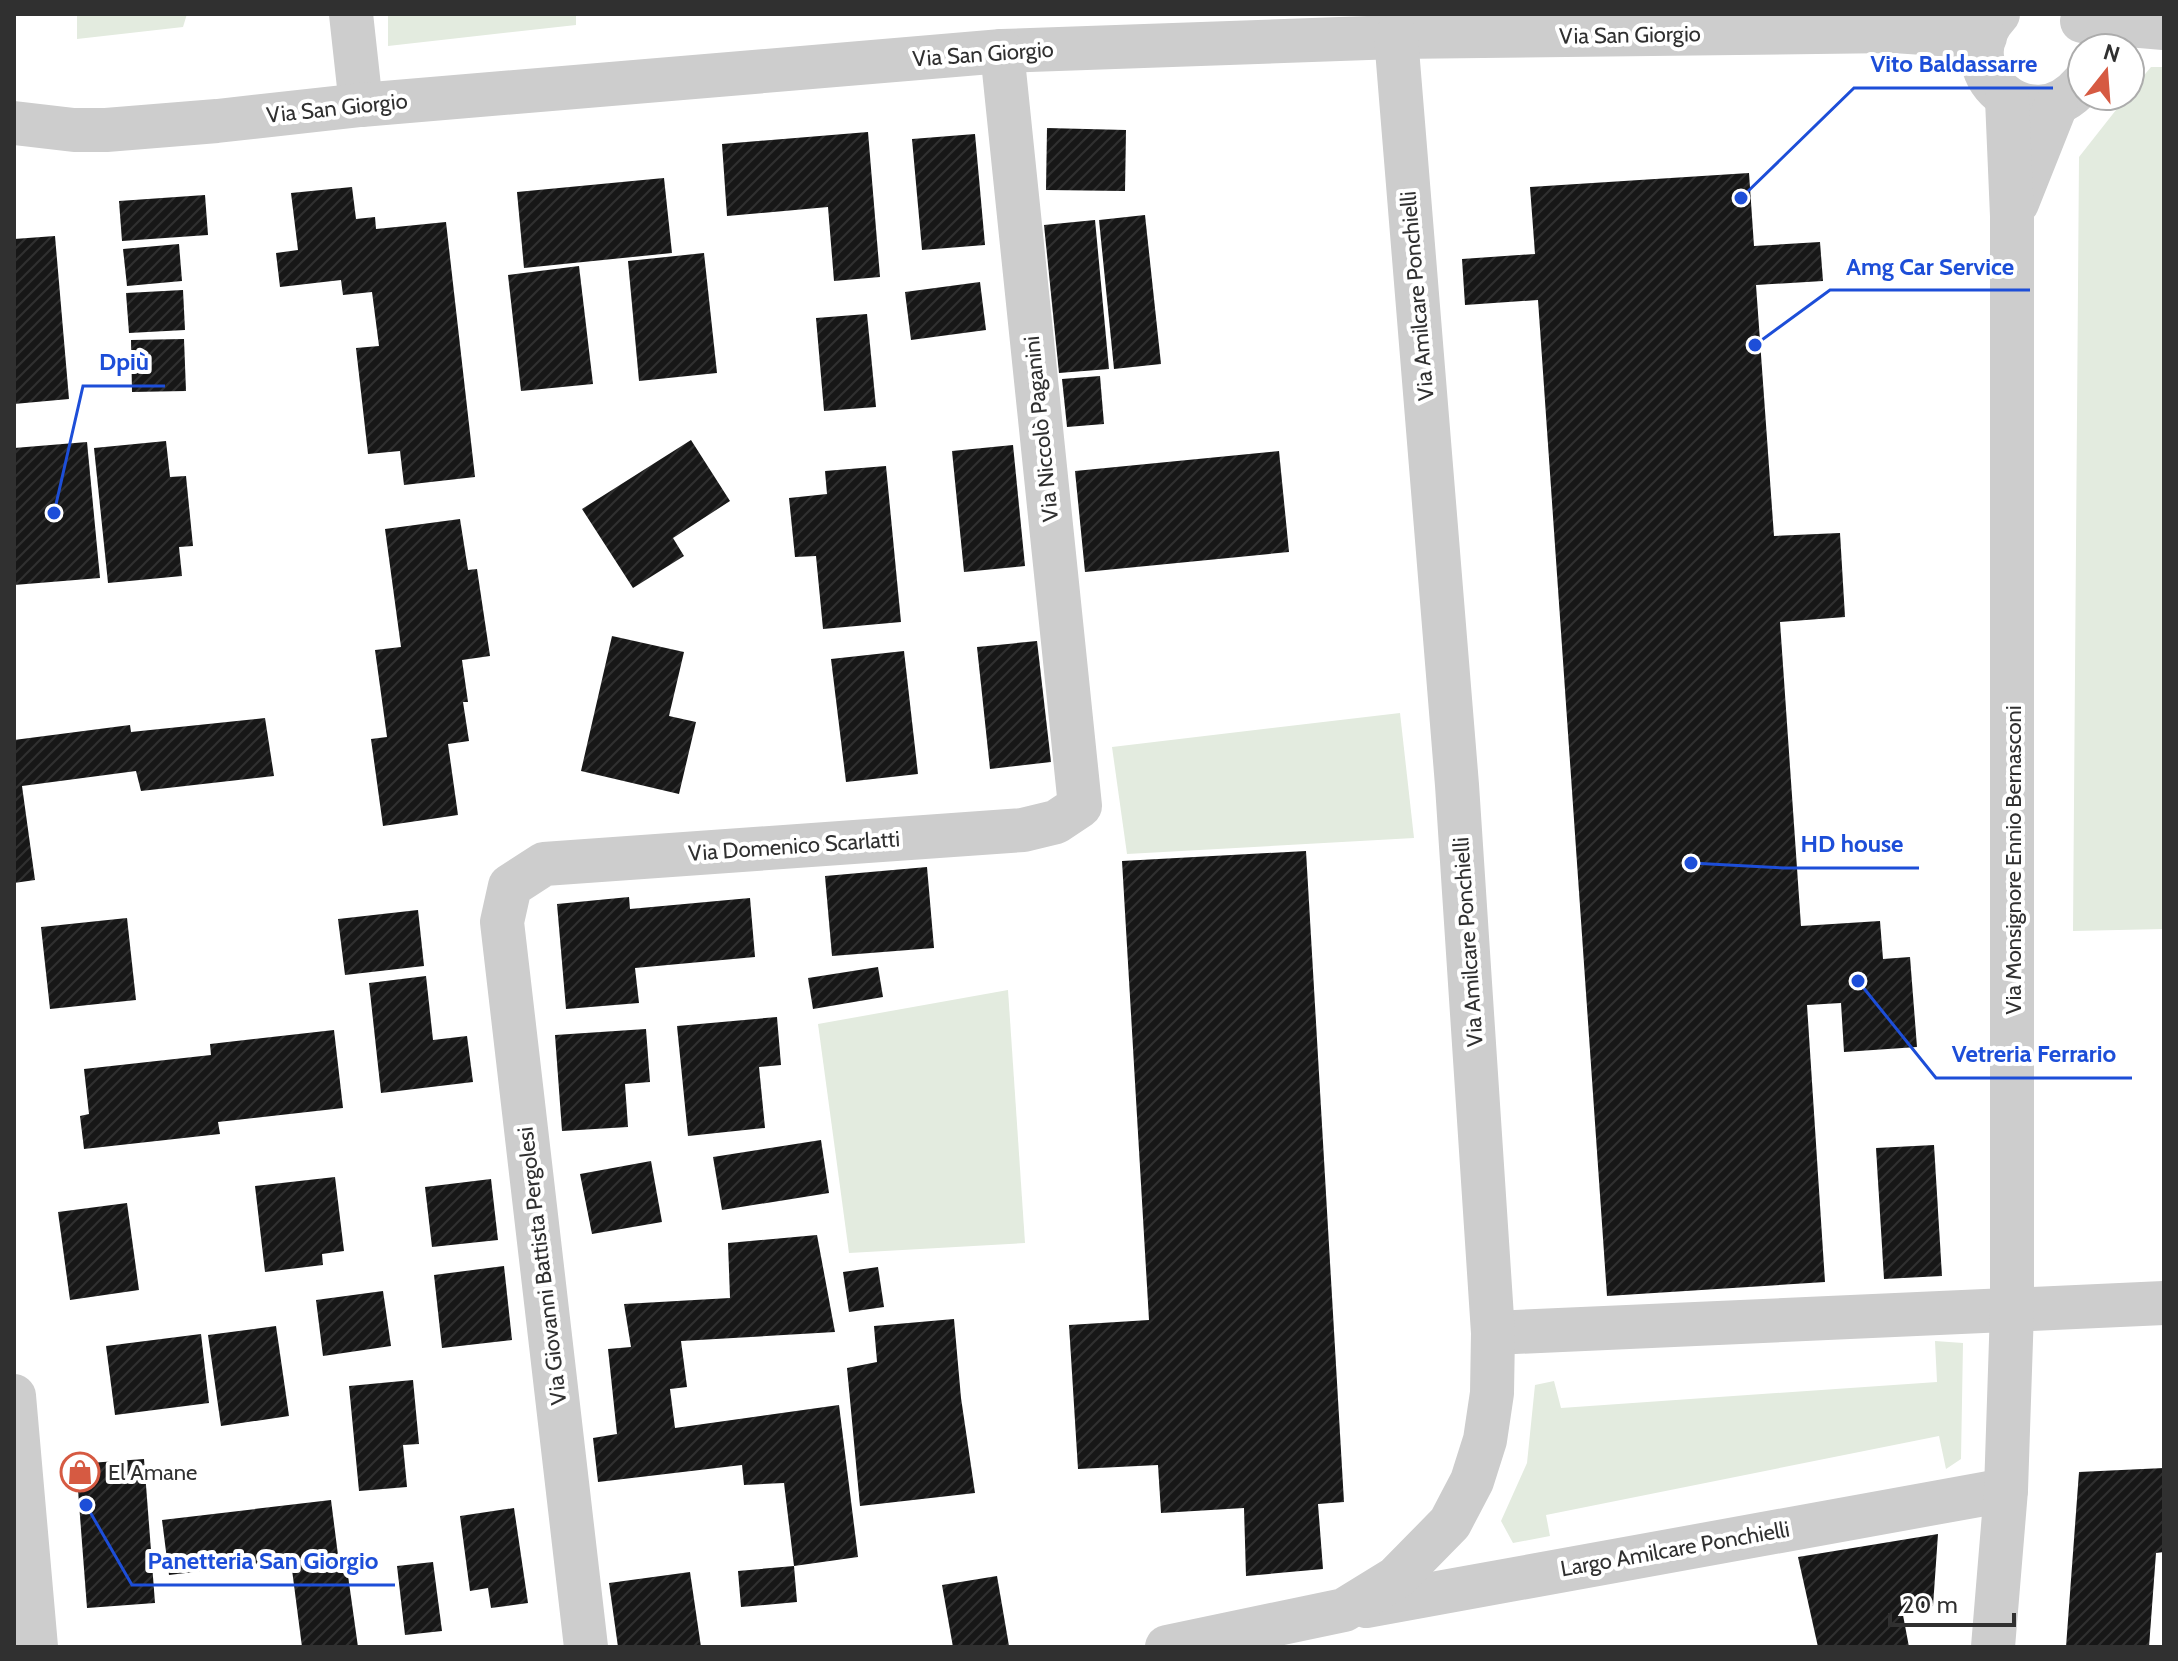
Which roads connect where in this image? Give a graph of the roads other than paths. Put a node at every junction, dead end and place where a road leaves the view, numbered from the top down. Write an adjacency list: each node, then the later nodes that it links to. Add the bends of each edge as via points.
1 (351, 14): 10 (street)
2 (1491, 26): 5 (street, Via San Giorgio); 7 (street, Via San Giorgio, via 1894,31)
3 (2082, 28): 4 (street)
4 (2164, 30)
5 (1396, 37): 6 (street, Via San Giorgio); 19 (street, Via Amilcare Ponchielli, via 1457,785)
6 (1002, 51): 10 (street, Via San Giorgio); 15 (street, Via Niccolò Paganini)
7 (1994, 55): 8 (street, Via San Giorgio, via 2030,107); 14 (street, Via Monsignore Ennio Bernasconi)
8 (2066, 95)
9 (2066, 100): 14 (street, Via Monsignore Ennio Bernasconi)
10 (361, 105): 12 (street, Via San Giorgio)
11 (14, 123): 12 (street, Via San Giorgio)
12 (74, 130): 13 (street, Via San Giorgio)
13 (14, 139)
14 (2012, 216): 18 (street, Via Monsignore Ennio Bernasconi)
15 (1080, 806): 16 (street, Via Domenico Scarlatti, via 1056,822 1023,830 544,864)
16 (510, 886): 25 (street, Via Giovanni Battista Pergolesi, via 502,922)
17 (2164, 1303): 18 (street)
18 (2012, 1310): 19 (street); 22 (street, Via Monsignore Ennio Bernasconi)
19 (1493, 1333): 23 (street, Via Amilcare Ponchielli, via 1485,1440 1450,1523 1396,1578)
20 (14, 1396): 21 (street)
21 (17, 1453): 24 (street)
22 (2006, 1490): 23 (street, Largo Amilcare Ponchielli); 27 (street, Via Monsignore Ennio Bernasconi)
23 (1344, 1610): 26 (street, Via Amilcare Ponchielli)
24 (36, 1647)
25 (586, 1647)
26 (1167, 1647)
27 (1993, 1647)

